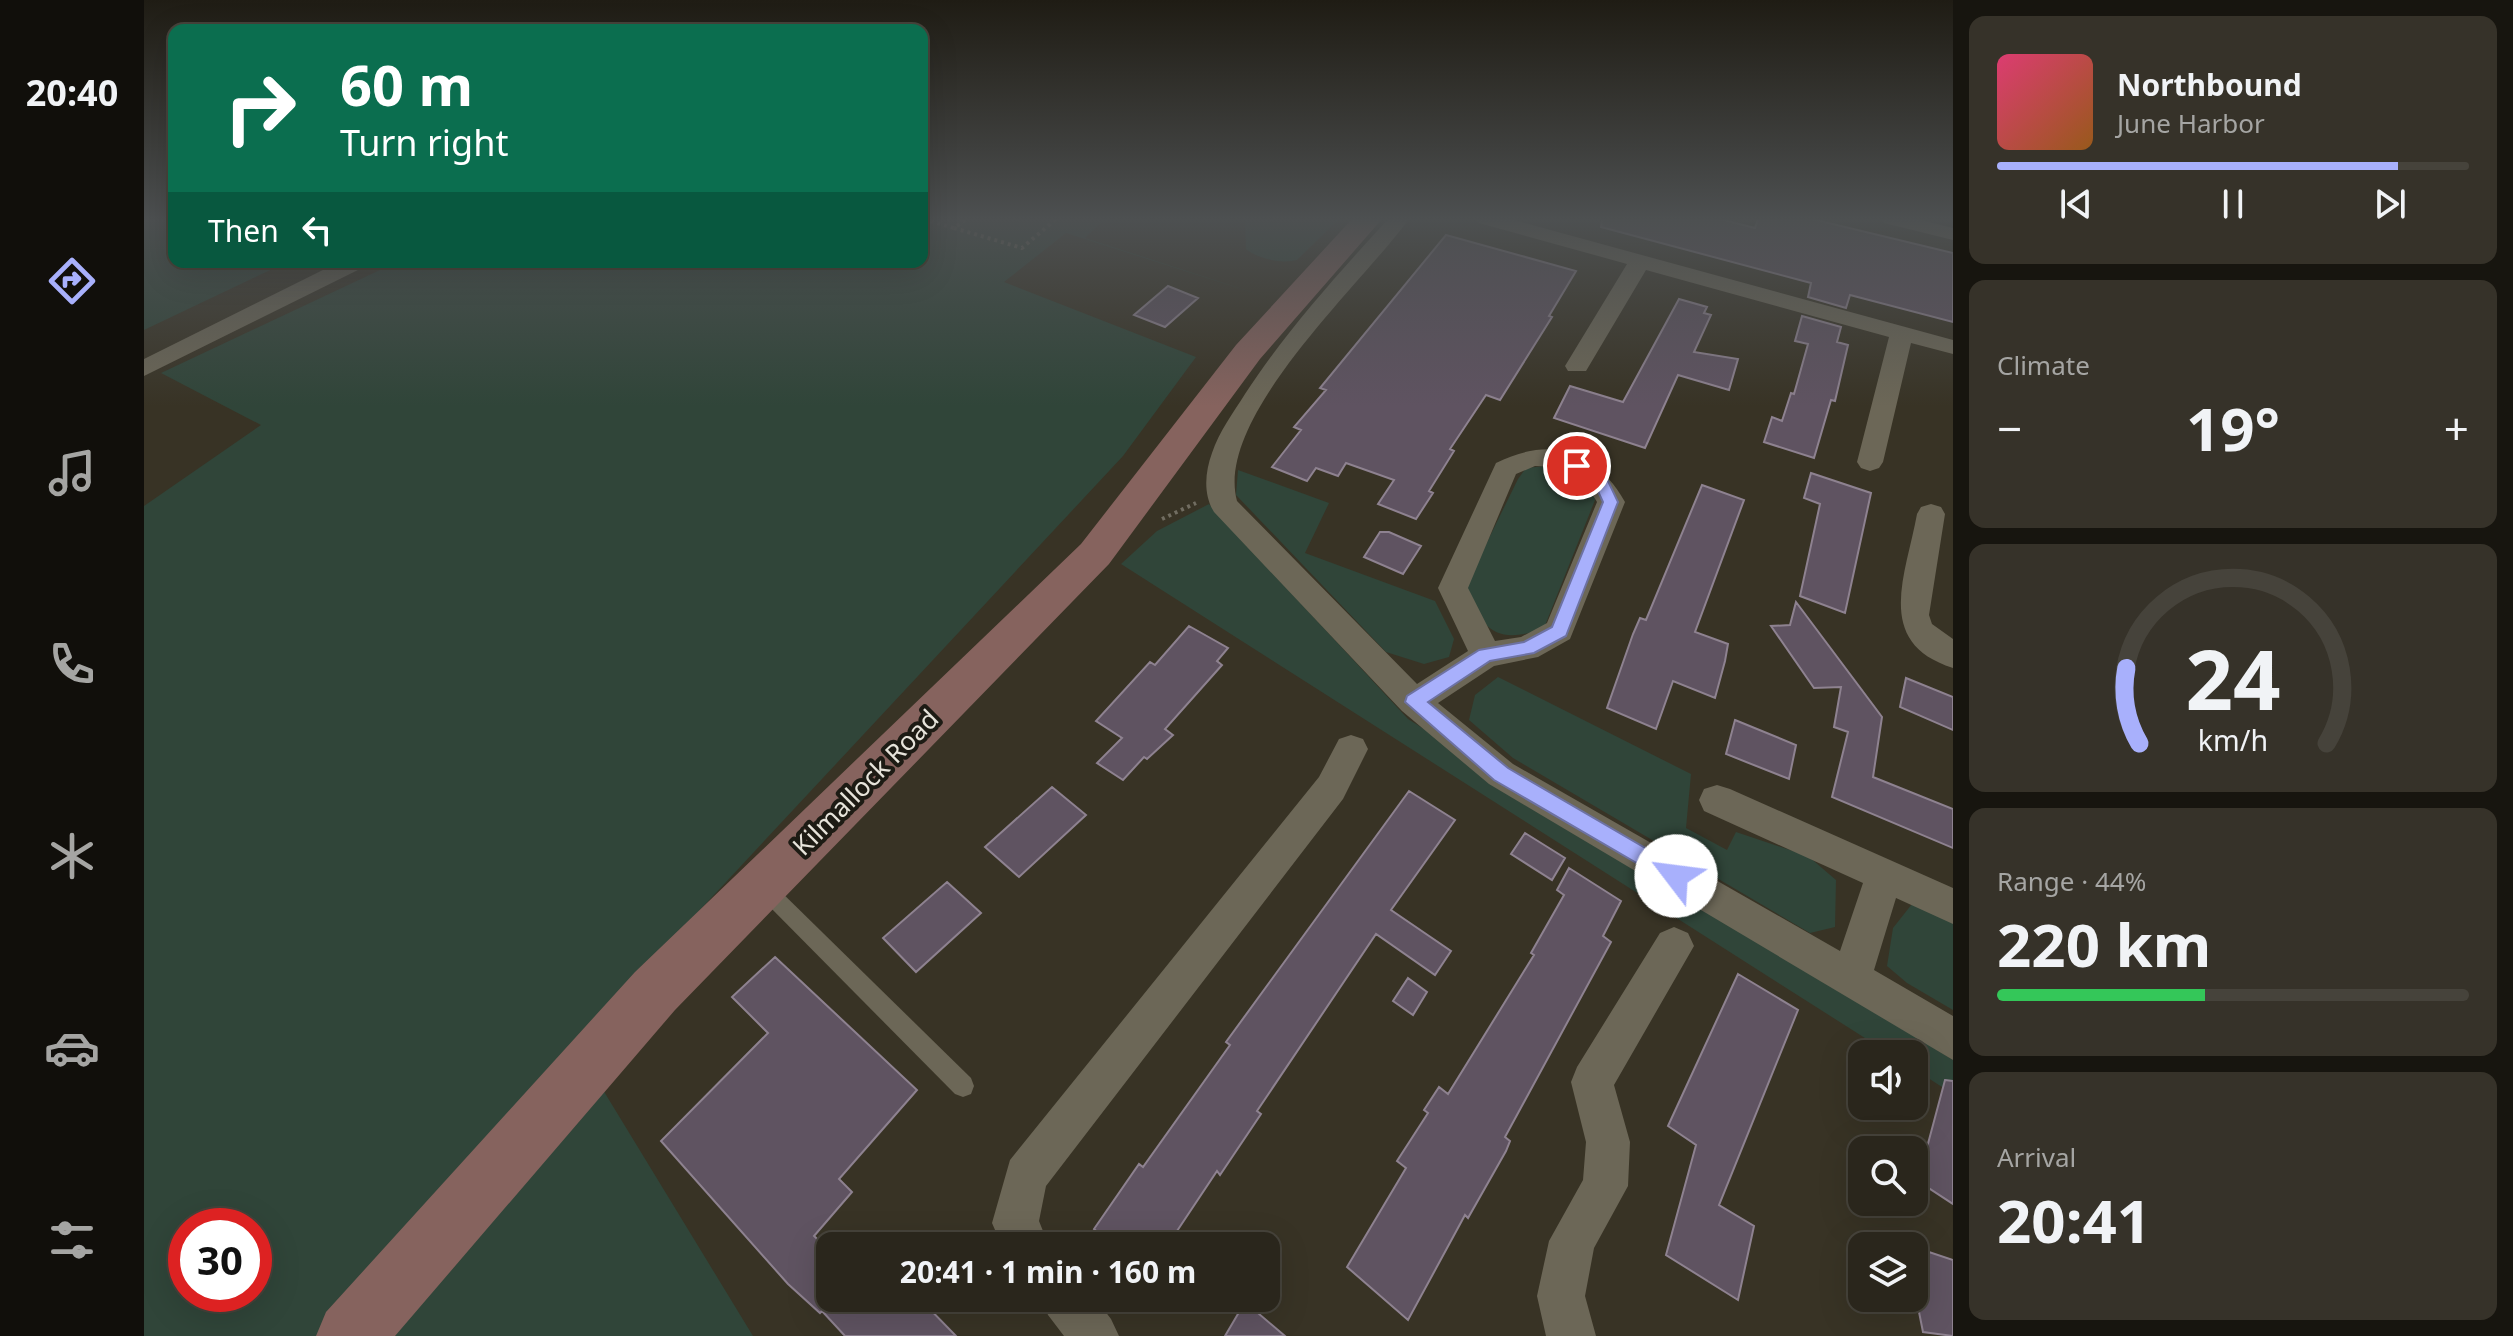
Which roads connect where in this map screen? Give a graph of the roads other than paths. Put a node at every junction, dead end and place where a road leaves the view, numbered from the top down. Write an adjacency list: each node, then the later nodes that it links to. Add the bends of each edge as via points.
1 (315, 281): 9 (street)
2 (1323, 281): 18 (main road, Kilmallock Road, via 1248,352 1095,554)
3 (1332, 281): 14 (street, via 1242,419 1222,462 1219,493 1233,515)
4 (1628, 281): 8 (street)
5 (1708, 281): 6 (street)
6 (1902, 333): 7 (street); 10 (street)
7 (1953, 347)
8 (1577, 366)
9 (144, 369)
10 (1870, 462)
11 (1931, 514): 13 (street, via 1914,615 1919,631)
12 (1486, 655): 12 (street, via 1527,648 1559,631 1611,502 1592,473 1539,457 1505,469 1453,588); 14 (street)
13 (1953, 656)
14 (1414, 702): 21 (street, via 1501,774)
15 (1351, 749): 24 (street, via 1331,788 1026,1176 1015,1223)
16 (1717, 800): 17 (street)
17 (1884, 875): 19 (street); 21 (street)
18 (761, 885): 23 (lane); 26 (main road, Kilmallock Road, via 655,991)
19 (1953, 906)
20 (1674, 946): 28 (street, via 1592,1082 1608,1142 1605,1186 1572,1241 1561,1296)
21 (1851, 979): 22 (street)
22 (1953, 1039)
23 (963, 1086)
24 (1019, 1232)
25 (1076, 1312): 27 (street)
26 (350, 1336)
27 (1094, 1336)
28 (1571, 1336)

